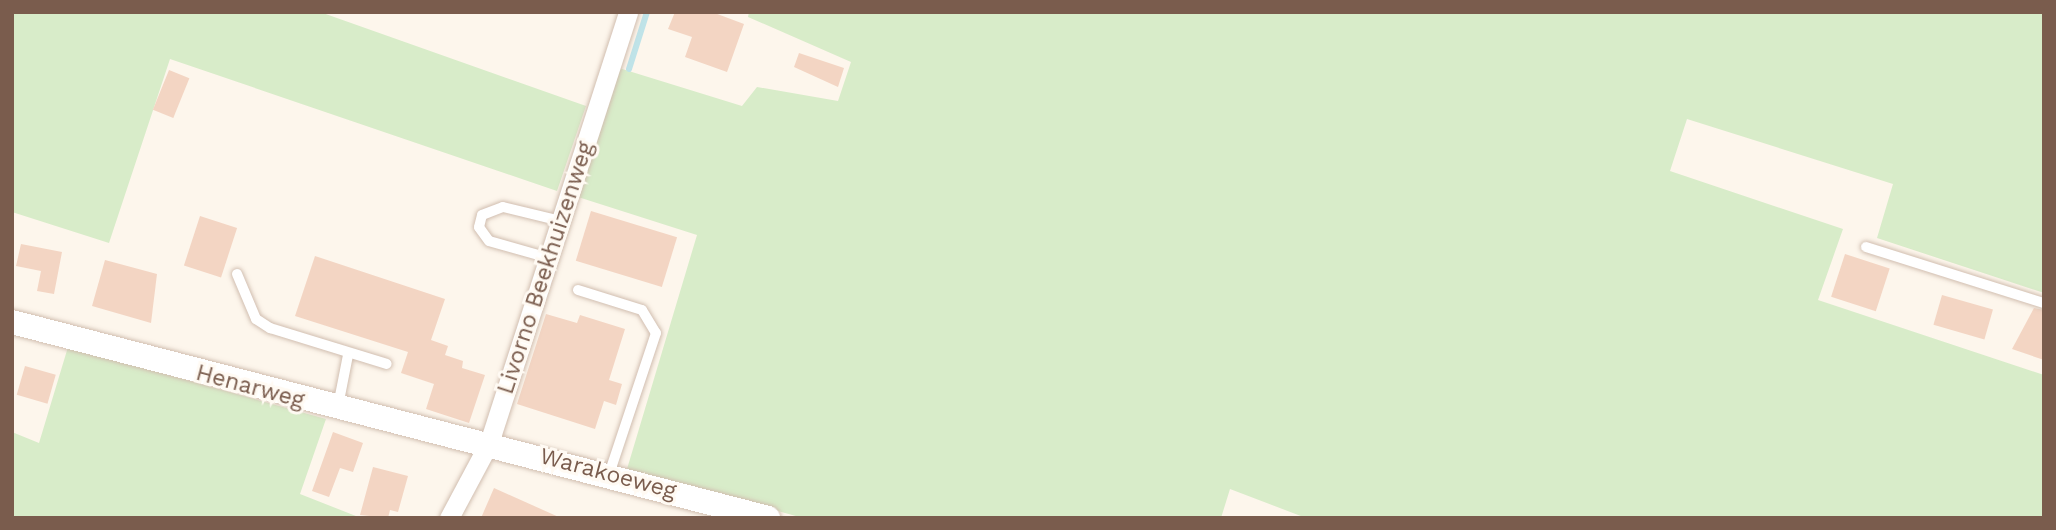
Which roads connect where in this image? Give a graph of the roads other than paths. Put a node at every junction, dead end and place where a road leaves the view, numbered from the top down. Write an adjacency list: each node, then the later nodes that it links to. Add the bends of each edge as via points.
1 (628, 12): 2 (street, Livorno Beekhuizenweg)
2 (562, 221): 4 (street, Livorno Beekhuizenweg); 4 (lane, via 503,207 482,215 479,227 489,241)
3 (1866, 247): 7 (lane)
4 (550, 258): 12 (street, Livorno Beekhuizenweg)
5 (237, 274): 9 (lane, via 256,319)
6 (578, 290): 13 (lane, via 642,310 656,333)
7 (2044, 303)
8 (12, 322): 11 (street, Henarweg)
9 (348, 355): 10 (lane); 11 (lane)
10 (387, 365)
11 (337, 410): 12 (street, Henarweg)
12 (489, 443): 13 (street, Warakoeweg); 14 (street, Livorno Beekhuizenweg)
13 (609, 474): 15 (street, Warakoeweg)
14 (449, 518)
15 (768, 518)

